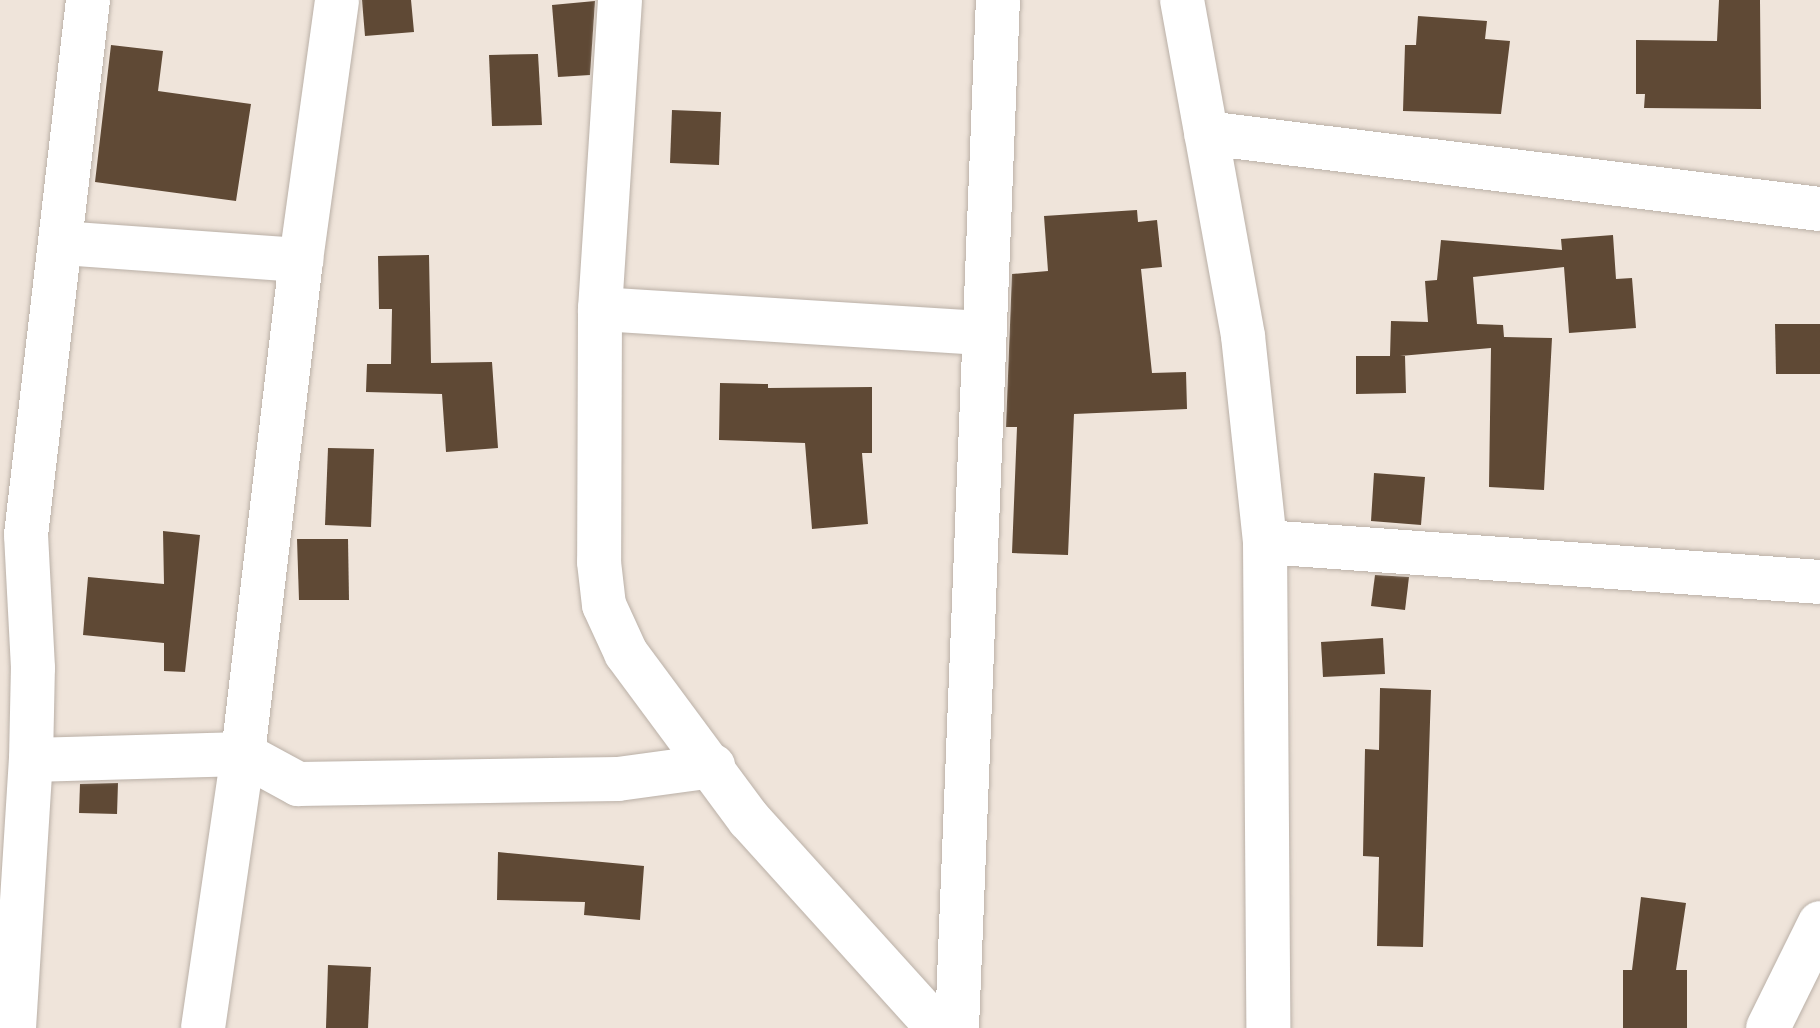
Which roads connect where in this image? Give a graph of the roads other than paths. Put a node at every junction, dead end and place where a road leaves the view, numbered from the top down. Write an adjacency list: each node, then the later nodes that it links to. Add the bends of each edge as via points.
1 (88, 0): 8 (street)
2 (337, 0): 9 (street)
3 (620, 0): 10 (street)
4 (998, 0): 11 (street)
5 (1182, 0): 6 (street)
6 (1206, 133): 7 (street); 13 (street, via 1243,336)
7 (1820, 209)
8 (61, 243): 9 (street); 12 (street)
9 (301, 260): 15 (street)
10 (600, 309): 11 (street); 17 (street, via 599,562 604,605 626,653)
11 (983, 333): 22 (street)
12 (13, 535): 16 (street, via 33,668)
13 (1265, 542): 14 (street); 23 (street)
14 (1820, 582)
15 (243, 754): 16 (street); 17 (street, via 298,784 618,779); 20 (street)
16 (31, 760): 19 (street)
17 (713, 766): 21 (street, via 749,819)
18 (1820, 923): 24 (street)
19 (14, 1028)
20 (203, 1028)
21 (938, 1028)
22 (957, 1028)
23 (1268, 1028)
24 (1768, 1028)

